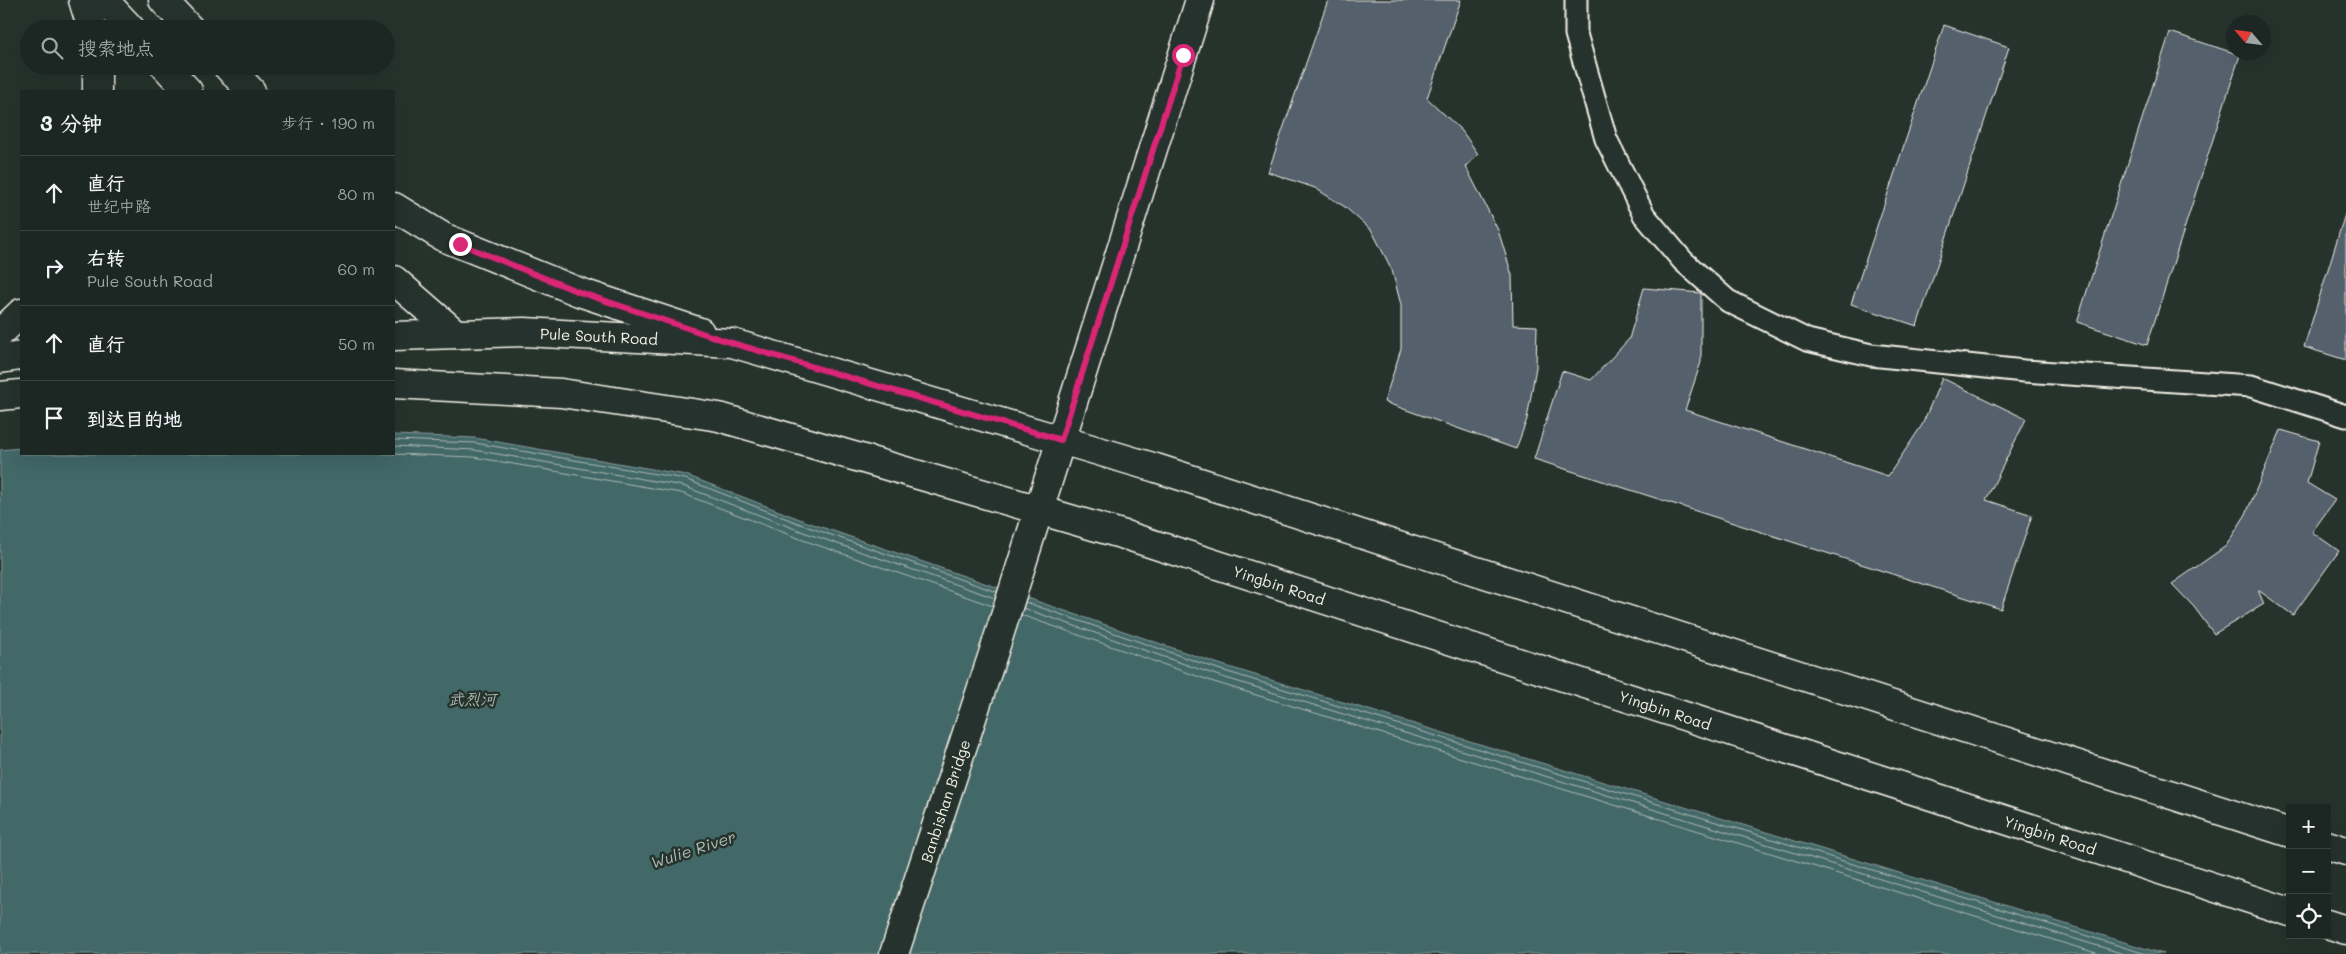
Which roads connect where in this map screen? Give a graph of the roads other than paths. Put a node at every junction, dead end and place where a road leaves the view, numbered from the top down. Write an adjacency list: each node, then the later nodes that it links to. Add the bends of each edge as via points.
1 (84, 0): 6 (main road)
2 (104, 0): 7 (main road)
3 (163, 0): 8 (main road)
4 (1200, 0): 28 (main road, Banbishan Bridge)
5 (1576, 0): 27 (lane, via 1576,34 1606,139 1644,215 1683,262 1728,301 1808,340 1871,355 2024,371 2251,386)
6 (90, 20)
7 (122, 20)
8 (182, 20)
9 (98, 75): 12 (main road)
10 (173, 75): 13 (main road)
11 (236, 75): 14 (main road)
12 (97, 90)
13 (187, 90)
14 (250, 90)
15 (395, 208): 21 (main road, via 443,237 579,292)
16 (395, 281): 19 (main road)
17 (20, 315): 18 (main road)
18 (0, 334)
19 (456, 334): 20 (main road, Pule South Road); 21 (main road, Pule South Road, via 524,332)
20 (395, 336)
21 (732, 343): 28 (main road, Pule South Road)
22 (20, 356): 23 (main road)
23 (0, 360)
24 (395, 384): 29 (main road, via 561,393 719,417)
25 (20, 394): 26 (main road)
26 (0, 396)
27 (2346, 416)
28 (1061, 440): 29 (main road, Banbishan Bridge); 30 (main road)
29 (1038, 510): 33 (main road, Yingbin Road, via 1128,536); 36 (main road, Banbishan Bridge, via 996,648)
30 (2286, 832)
31 (2331, 846): 32 (main road)
32 (2346, 851)
33 (2286, 911)
34 (2331, 925): 35 (main road)
35 (2346, 930)
36 (894, 954)

